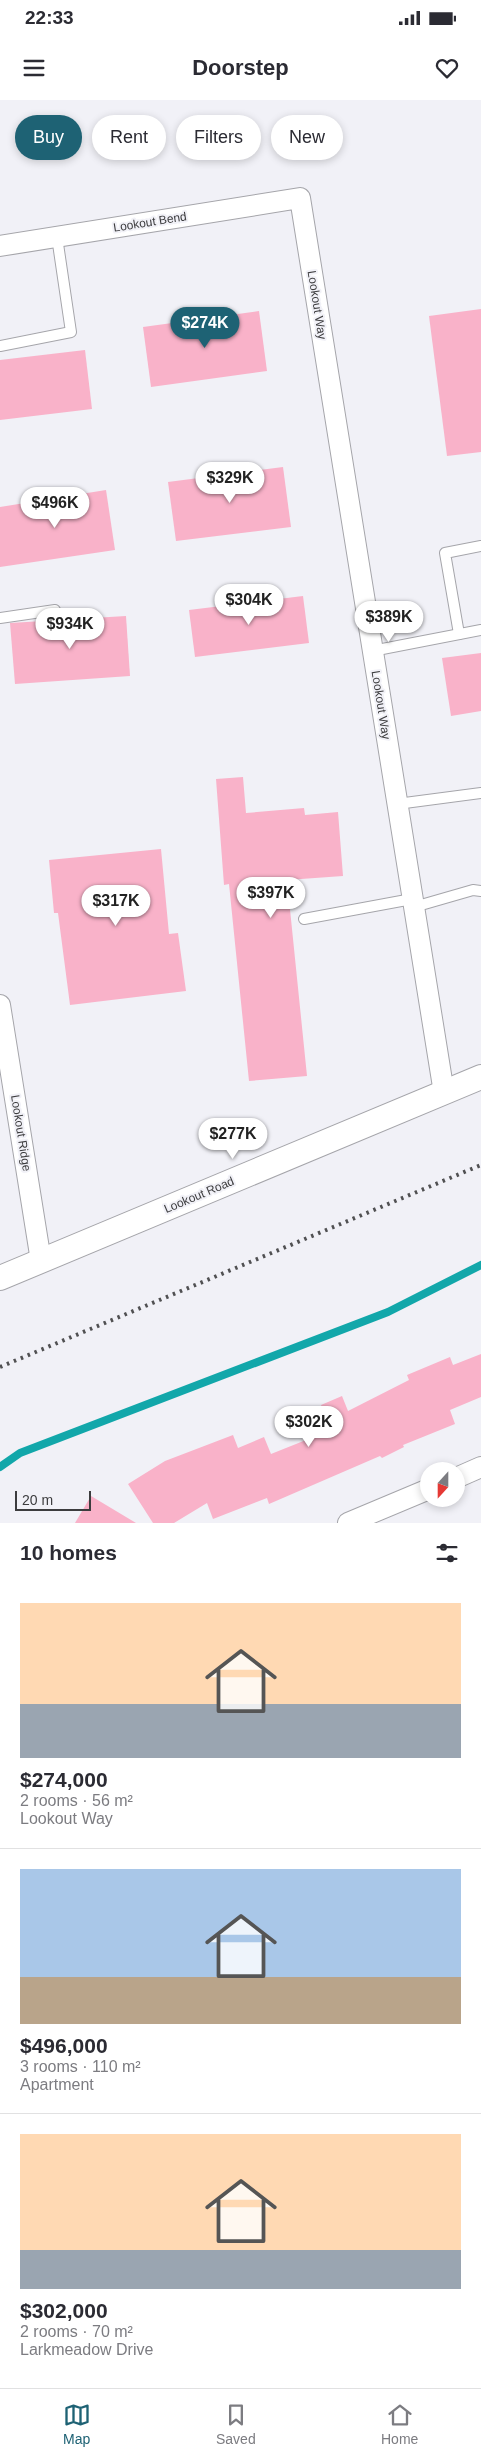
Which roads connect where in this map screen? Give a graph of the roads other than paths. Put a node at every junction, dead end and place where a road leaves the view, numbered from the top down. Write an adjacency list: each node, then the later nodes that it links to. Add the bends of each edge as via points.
1 (300, 198): 2 (street, Lookout Bend); 10 (street, Lookout Way)
2 (57, 237): 3 (street, Lookout Bend); 4 (lane, via 71,332)
3 (0, 246)
4 (0, 346)
5 (481, 546): 9 (lane, via 445,553)
6 (55, 610): 7 (lane)
7 (0, 618)
8 (481, 630): 9 (lane)
9 (459, 634): 10 (lane)
10 (372, 650): 12 (street, Lookout Way)
11 (481, 793): 12 (lane)
12 (397, 804): 14 (street, Lookout Way)
13 (481, 891): 14 (lane)
14 (413, 903): 15 (lane); 18 (street, Lookout Way)
15 (304, 919)
16 (0, 1005): 19 (street, Lookout Ridge)
17 (481, 1077): 18 (street, Lookout Road)
18 (444, 1093): 19 (street, Lookout Road)
19 (41, 1261): 20 (street, Lookout Road)
20 (0, 1278)
21 (481, 1467): 22 (street)
22 (465, 1474)
23 (420, 1493): 24 (street)
24 (348, 1523)

